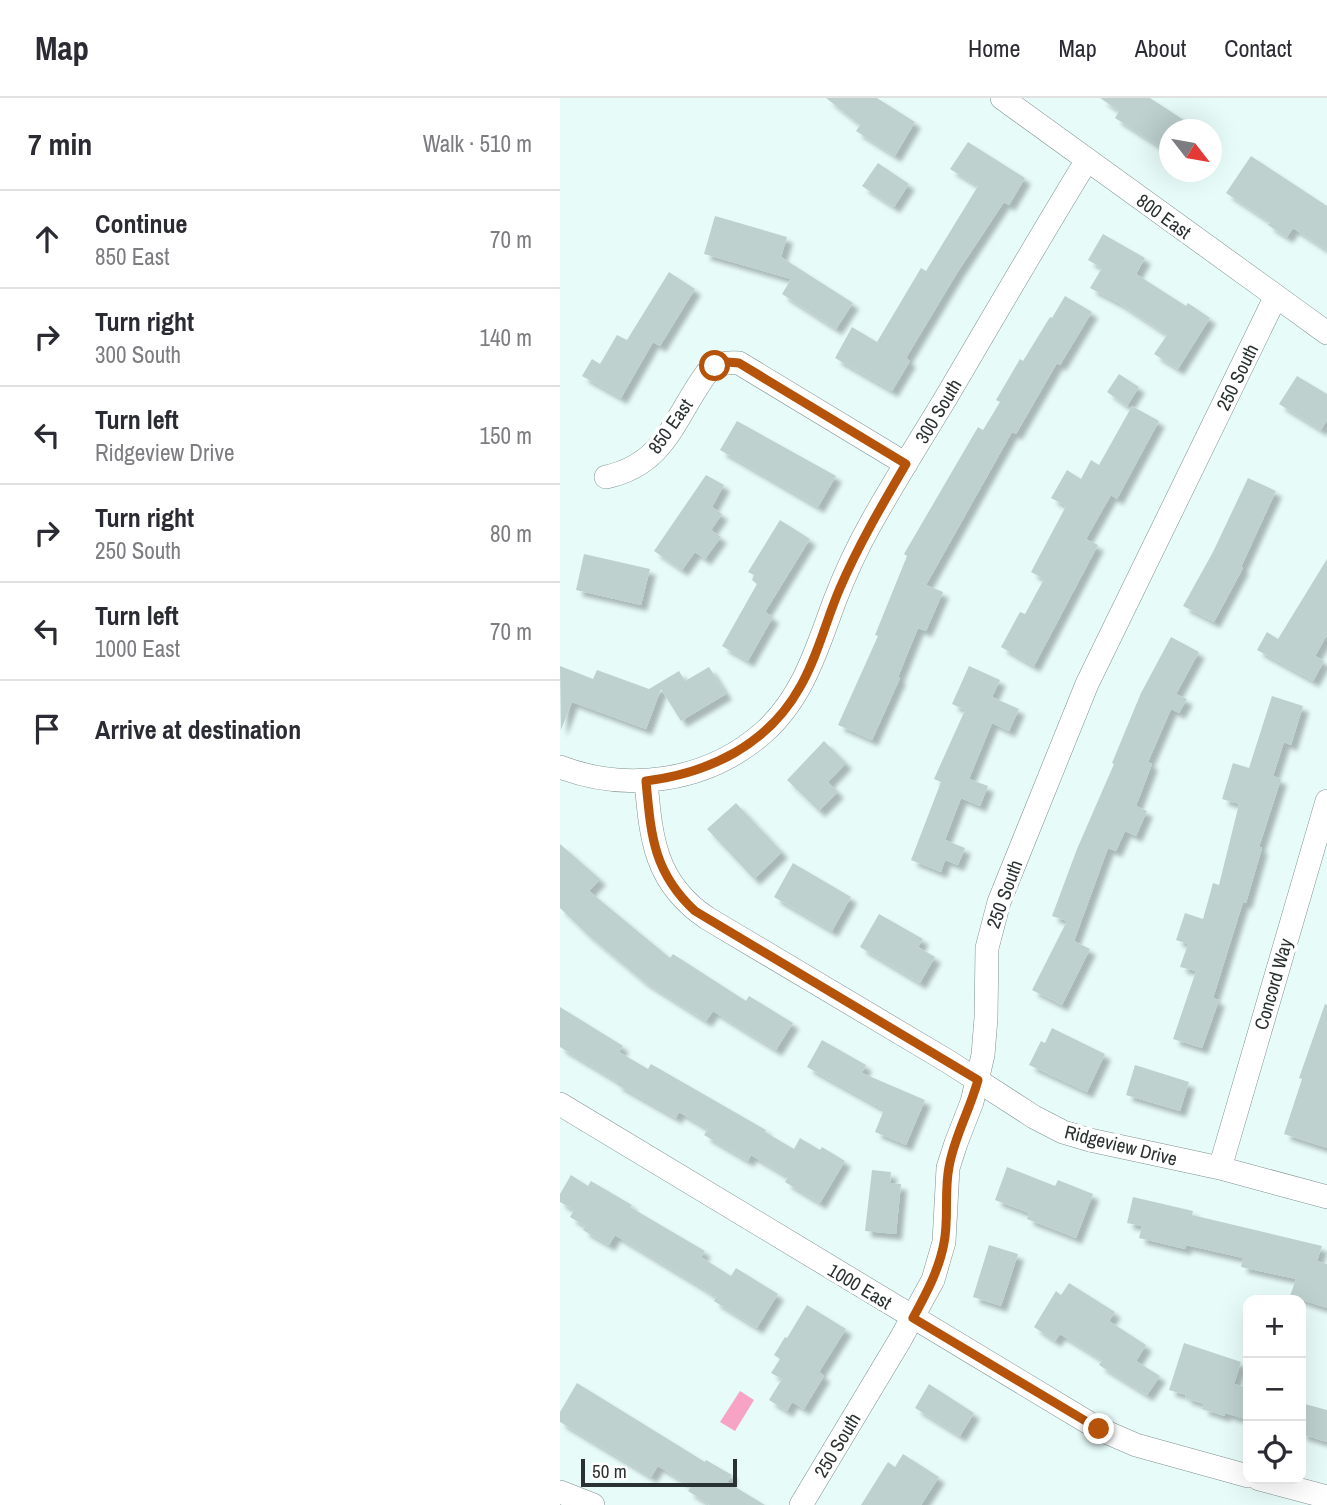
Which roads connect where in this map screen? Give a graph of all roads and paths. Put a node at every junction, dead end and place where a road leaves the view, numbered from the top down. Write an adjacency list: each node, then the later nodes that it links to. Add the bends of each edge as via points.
1 (1002, 98): 2 (street, 800 East)
2 (1087, 160): 3 (street, 800 East); 5 (street, 300 South)
3 (1276, 296): 4 (street, 800 East); 10 (street, 250 South, via 1083,694 999,902 987,948 985,1036)
4 (1327, 333)
5 (906, 464): 6 (street, 850 East, via 739,363 727,362 706,374 662,444 646,460 627,472); 8 (street, 300 South, via 848,570 800,688 777,720 727,758 688,773)
6 (606, 477)
7 (560, 767): 8 (street, 300 South, via 604,780)
8 (646, 781): 10 (street, Ridgeview Drive, via 659,861 675,890 695,911)
9 (1327, 801): 12 (street, Concord Way)
10 (978, 1080): 12 (street, Ridgeview Drive, via 1034,1117 1076,1137); 14 (street, 250 South, via 948,1168 940,1261)
11 (560, 1104): 14 (street, 1000 East)
12 (1220, 1168): 13 (street, Ridgeview Drive)
13 (1327, 1197)
14 (913, 1318): 15 (street, 1000 East, via 1117,1438); 20 (street, 250 South)
15 (1243, 1475)
16 (1278, 1484): 18 (street)
17 (560, 1492): 19 (street)
18 (1327, 1497)
19 (593, 1505)
20 (801, 1505)

